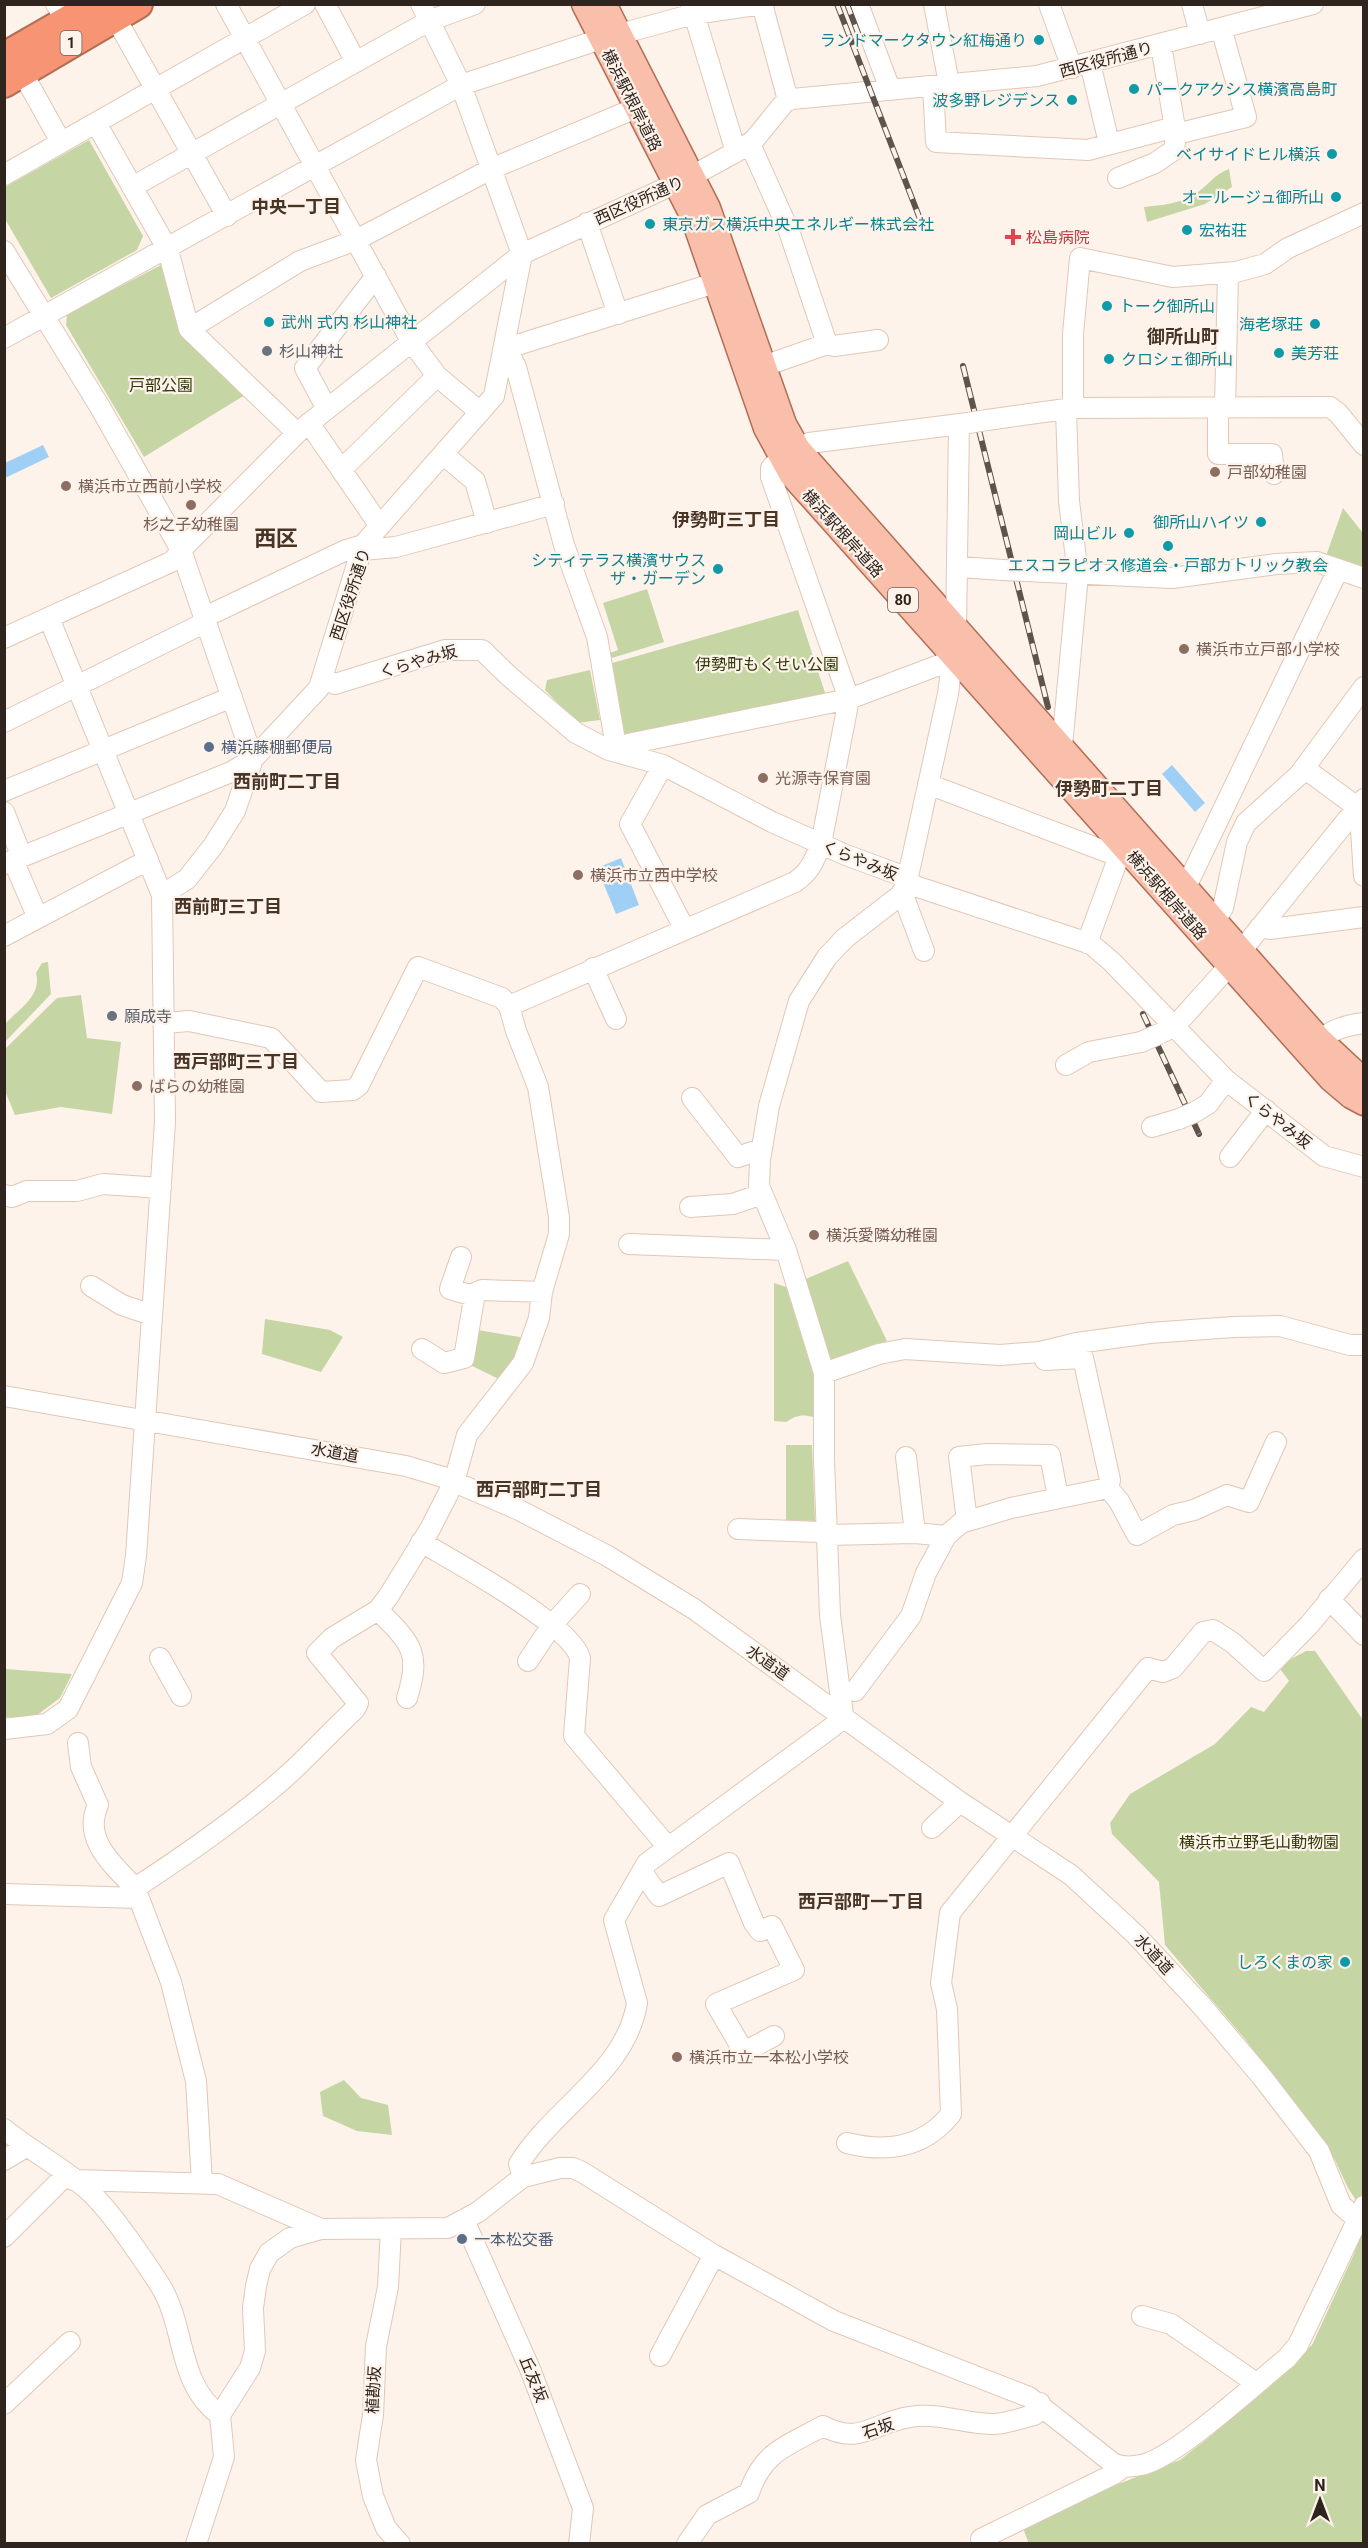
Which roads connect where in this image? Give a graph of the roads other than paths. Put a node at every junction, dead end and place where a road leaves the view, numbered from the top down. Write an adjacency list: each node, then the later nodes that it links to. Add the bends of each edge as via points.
1 (226, 4): 20 (street)
2 (305, 4): 20 (street)
3 (325, 4): 22 (street)
4 (475, 4): 16 (street)
5 (584, 4): 19 (main road, 横浜駅根岸道路 / 80)
6 (604, 4): 19 (main road, 横浜駅根岸道路 / 80)
7 (858, 4): 27 (street)
8 (934, 4): 26 (street)
9 (1049, 4): 23 (street)
10 (1192, 4): 18 (street)
11 (1313, 4): 17 (street, 西区役所通り)
12 (763, 5): 14 (street); 29 (street)
13 (116, 9): 15 (highway, 1); 24 (highway, 1); 28 (street)
14 (693, 10): 19 (street); 36 (street)
15 (61, 13): 24 (highway, 1)
16 (425, 13): 22 (street); 25 (street)
17 (1221, 28): 18 (street, 西区役所通り); 33 (street, via 1246,117)
18 (1200, 34): 21 (street, 西区役所通り)
19 (610, 37): 25 (street); 31 (main road, 横浜駅根岸道路 / 80); 42 (main road, 横浜駅根岸道路 / 80)
20 (244, 39): 28 (street); 30 (street)
21 (1161, 45): 23 (street, 西区役所通り); 33 (street)
22 (356, 62): 30 (street)
23 (1081, 65): 26 (street, 西区役所通り, via 1037,76); 35 (street)
24 (10, 71): 34 (street)
25 (461, 85): 38 (street); 39 (street)
26 (941, 85): 27 (street, 西区役所通り); 35 (street, via 936,142 1088,150)
27 (890, 89): 29 (street, 西区役所通り)
28 (156, 90): 32 (street); 37 (street)
29 (788, 100): 36 (street, 西区役所通り)
30 (281, 104): 37 (street); 38 (street)
31 (636, 108): 39 (street); 42 (main road, 横浜駅根岸道路 / 80)
32 (96, 123): 34 (street); 43 (street)
33 (1176, 131): 35 (street); 41 (street, via 1174,150 1155,163)
34 (61, 142): 40 (street)
35 (1109, 143)
36 (743, 148): 42 (street, 西区役所通り); 60 (street, via 789,231)
37 (191, 154): 43 (street); 45 (street)
38 (316, 166): 45 (street); 47 (street)
39 (491, 168): 47 (street); 50 (street)
40 (4, 175)
41 (1118, 178)
42 (684, 180): 46 (street, 西区役所通り); 53 (main road, 横浜駅根岸道路 / 80); 62 (main road, 横浜駅根岸道路 / 80, via 708,208)
43 (132, 187): 48 (street)
44 (1364, 213): 51 (street, via 1288,248 1264,264)
45 (227, 216): 48 (street)
46 (587, 223): 50 (street, 西区役所通り); 54 (street)
47 (356, 240): 52 (street); 56 (street, via 300,261)
48 (168, 250): 55 (street); 56 (street)
49 (5, 254): 55 (street)
50 (522, 254): 59 (street); 61 (street, 西区役所通り)
51 (1228, 273): 64 (street, via 1173,277 1080,258); 65 (street)
52 (376, 276): 59 (street); 66 (street, via 305,368)
53 (715, 283): 54 (street); 72 (main road, 横浜駅根岸道路 / 80, via 766,428)
54 (618, 314): 61 (street, via 517,345)
55 (44, 317): 57 (street); 79 (street)
56 (189, 329): 69 (street)
57 (4, 338)
58 (878, 340): 60 (street)
59 (411, 341): 63 (street); 66 (street)
60 (826, 344): 62 (street)
61 (505, 345): 67 (street, 西区役所通り, via 494,396); 75 (street, via 516,367)
62 (764, 366): 72 (main road, 横浜駅根岸道路 / 80, via 784,424)
63 (437, 376): 67 (street); 73 (street)
64 (1070, 408): 65 (street); 68 (street); 82 (street, via 1069,501)
65 (1221, 408): 70 (street, via 1330,407); 74 (street, via 1218,454 1272,454)
66 (327, 409): 69 (street)
67 (480, 411): 71 (street, 西区役所通り)
68 (971, 422): 72 (street, via 809,443); 80 (street)
69 (303, 428): 73 (street); 79 (street)
70 (1364, 445)
71 (443, 454): 76 (street, via 475,481); 77 (street, 西区役所通り)
72 (789, 454): 86 (main road, 横浜駅根岸道路 / 80); 88 (main road, 横浜駅根岸道路 / 80, via 791,474); 93 (street, via 773,464 771,477)
73 (342, 469): 77 (street)
74 (1274, 474)
75 (554, 504): 76 (street); 97 (street, via 597,637)
76 (487, 523): 78 (street, via 396,547)
77 (380, 526): 78 (street, 西区役所通り)
78 (363, 548): 85 (street, via 346,550); 89 (street, 西区役所通り)
79 (181, 550): 84 (street, via 173,561); 85 (street)
80 (959, 567): 82 (street, bridge); 86 (street)
81 (1338, 570): 82 (street, via 1317,562 1172,578); 83 (street); 112 (street)
82 (1078, 575): 95 (street)
83 (1364, 579)
84 (49, 618): 87 (street); 90 (street)
85 (205, 619): 90 (street); 92 (street)
86 (956, 629): 88 (street); 95 (main road, 横浜駅根岸道路 / 80)
87 (4, 638)
88 (952, 656): 93 (street, via 942,664); 101 (street, via 948,694); 106 (main road, 横浜駅根岸道路 / 80)
89 (323, 678): 97 (street, くらやみ坂, via 335,684 445,650 482,650 576,733); 98 (street, 西区役所通り, via 320,688)
90 (77, 686): 94 (street); 96 (street)
91 (1364, 687): 100 (street)
92 (232, 697): 96 (street); 98 (street)
93 (849, 699): 97 (street, via 628,744); 107 (street)
94 (4, 723)
95 (1062, 746): 106 (main road, 横浜駅根岸道路 / 80)
96 (104, 751): 102 (street); 105 (street)
97 (617, 752): 99 (street, くらやみ坂)
98 (253, 759): 105 (street, via 231,772); 113 (street, via 235,811 213,846 187,879)
99 (663, 765): 107 (street, くらやみ坂); 118 (street, via 630,824)
100 (1304, 768): 103 (street); 116 (street, via 1246,823 1237,842 1223,908)
101 (928, 784): 106 (street, via 1107,852); 111 (street)
102 (4, 791)
103 (1359, 809): 110 (street); 117 (street)
104 (4, 812): 108 (street)
105 (129, 813): 108 (street); 109 (street)
106 (1130, 839): 112 (main road, 横浜駅根岸道路 / 80); 120 (street); 122 (main road, 横浜駅根岸道路 / 80)
107 (821, 844): 111 (street, くらやみ坂, via 900,875); 118 (street, via 812,866 795,882)
108 (13, 860): 115 (street)
109 (148, 860): 113 (street); 115 (street)
110 (1364, 876)
111 (905, 886): 120 (street, くらやみ坂); 121 (street); 137 (street, via 886,908 845,938 827,957 799,1000)
112 (1185, 889): 116 (main road, 横浜駅根岸道路 / 80)
113 (162, 895): 126 (street)
114 (1364, 917): 117 (street)
115 (38, 918): 119 (street)
116 (1214, 921): 122 (main road, 横浜駅根岸道路 / 80)
117 (1260, 927): 122 (street)
118 (684, 928): 123 (street)
119 (4, 936)
120 (1088, 943): 128 (street, くらやみ坂, via 1112,962)
121 (924, 951)
122 (1235, 958): 128 (street); 129 (main road, 横浜駅根岸道路 / 80)
123 (593, 968): 124 (street); 125 (street)
124 (509, 1006): 126 (street, via 502,999 418,967 359,1085 353,1090 321,1092 271,1038 189,1021); 148 (street, via 538,1088 558,1197 559,1234)
125 (616, 1019)
126 (165, 1023): 140 (street)
127 (1364, 1023): 129 (street, via 1340,1026)
128 (1158, 1034): 130 (street, via 1089,1052); 131 (street, くらやみ坂)
129 (1314, 1046): 132 (main road, 横浜駅根岸道路 / 80); 134 (main road, 横浜駅根岸道路 / 80, via 1331,1079)
130 (1066, 1065)
131 (1226, 1080): 135 (street, くらやみ坂); 136 (street, via 1208,1104 1187,1116)
132 (1364, 1081)
133 (692, 1098): 137 (street, via 738,1156)
134 (1364, 1103)
135 (1266, 1110): 138 (street); 139 (street, くらやみ坂, via 1324,1156)
136 (1152, 1127)
137 (761, 1149): 141 (street)
138 (1230, 1157)
139 (1364, 1167)
140 (160, 1188): 142 (street, via 102,1184 77,1191); 150 (street)
141 (762, 1194): 143 (street, via 733,1204); 145 (street)
142 (4, 1195)
143 (690, 1207)
144 (629, 1244): 145 (street)
145 (786, 1250): 154 (street)
146 (461, 1257): 149 (street, via 450,1289)
147 (91, 1286): 150 (street, via 122,1305)
148 (542, 1292): 149 (street); 159 (street, via 539,1318 523,1363 467,1436)
149 (475, 1293): 152 (street, via 464,1358 444,1363)
150 (152, 1315): 156 (street)
151 (1364, 1345): 153 (street, via 1273,1326 1150,1333)
152 (422, 1349)
153 (1040, 1352): 154 (street, via 1000,1355 904,1349); 160 (street, via 1044,1360 1083,1359 1110,1480)
154 (824, 1373): 165 (street)
155 (4, 1396): 156 (street, 水道道)
156 (144, 1419): 159 (street, 水道道, via 346,1453 406,1466); 180 (street, via 132,1583 68,1709 47,1724)
157 (1276, 1442): 160 (street, via 1249,1502 1227,1495 1173,1515 1137,1535)
158 (906, 1457): 164 (street)
159 (454, 1482): 167 (street); 179 (street, 水道道, via 606,1555 694,1609)
160 (1108, 1488): 161 (street)
161 (1058, 1497): 162 (street); 162 (street, via 1050,1455 959,1457)
162 (967, 1521): 166 (street)
163 (738, 1528): 165 (street)
164 (915, 1533): 165 (street); 166 (street)
165 (826, 1535): 179 (street, via 831,1626)
166 (946, 1536): 176 (street, via 926,1574 911,1616)
167 (421, 1542): 171 (street); 172 (street)
168 (1364, 1559): 170 (street)
169 (580, 1594): 172 (street)
170 (1329, 1599): 173 (street); 184 (street, via 1264,1671 1213,1630 1203,1632 1173,1668 1162,1672 1148,1668)
171 (378, 1610): 178 (street, via 409,1642 414,1674); 187 (street, via 332,1638 317,1653 358,1703 356,1708 290,1772)
172 (552, 1625): 175 (street); 185 (street, via 578,1649 580,1658 574,1736)
173 (1364, 1635)
174 (160, 1658): 177 (street)
175 (528, 1661)
176 (855, 1691)
177 (181, 1696)
178 (407, 1698)
179 (843, 1715): 182 (street, 水道道); 185 (street, via 835,1725)
180 (4, 1729)
181 (78, 1743): 187 (street, via 81,1767 98,1805 93,1815 93,1836)
182 (960, 1802): 183 (street); 184 (street, 水道道)
183 (932, 1828)
184 (1010, 1836): 191 (street, via 950,1913 941,1983 947,2009 951,2114 934,2132 903,2148 867,2148); 197 (street, 水道道, via 1071,1875 1104,1903 1201,2005 1319,2151 1341,2205)
185 (667, 1846): 186 (street)
186 (642, 1872): 189 (street, via 659,1896 729,1863 754,1923 760,1930 772,1926 794,1970 716,2004 744,2052); 194 (street, via 614,1920 637,2003 635,2017 621,2048 531,2145 519,2164)
187 (137, 1893): 188 (street); 196 (street, via 171,1982 196,2081)
188 (4, 1894)
189 (774, 2036)
190 (4, 2128): 192 (street)
191 (847, 2143)
192 (26, 2147): 193 (street); 195 (street)
193 (4, 2160)
194 (523, 2177): 199 (street); 204 (street, via 573,2168)
195 (70, 2178): 196 (street); 202 (street); 211 (street, via 101,2205 164,2292 183,2360 207,2406)
196 (202, 2183): 198 (street, via 218,2184)
197 (1360, 2212): 208 (street, via 1298,2344)
198 (294, 2216): 200 (street); 203 (street)
199 (464, 2220): 201 (street, via 439,2230); 215 (street, 丘友坂, via 530,2369 583,2508)
200 (321, 2229): 201 (street); 203 (street)
201 (391, 2229): 214 (street, 植勘坂, via 388,2287 376,2346 373,2415 366,2460 373,2496 386,2528)
202 (4, 2237)
203 (286, 2241): 211 (street, via 269,2253 260,2269 253,2308 255,2351 250,2368)
204 (714, 2255): 207 (street); 210 (street, via 858,2332 959,2368)
205 (1142, 2316): 208 (street, via 1171,2324)
206 (70, 2342): 209 (street)
207 (660, 2356)
208 (1256, 2383): 212 (street, via 1173,2450 1142,2465)
209 (4, 2403)
210 (1040, 2403): 212 (street, via 1114,2464); 216 (street, 石坂, via 1034,2415 993,2424 931,2415 908,2417 856,2436 841,2435 823,2426 766,2458 749,2493 707,2515)
211 (220, 2415): 213 (street, via 224,2457)
212 (1123, 2467): 217 (street, via 981,2539)
213 (196, 2544)
214 (400, 2544)
215 (579, 2544)
216 (687, 2544)
217 (982, 2544)

